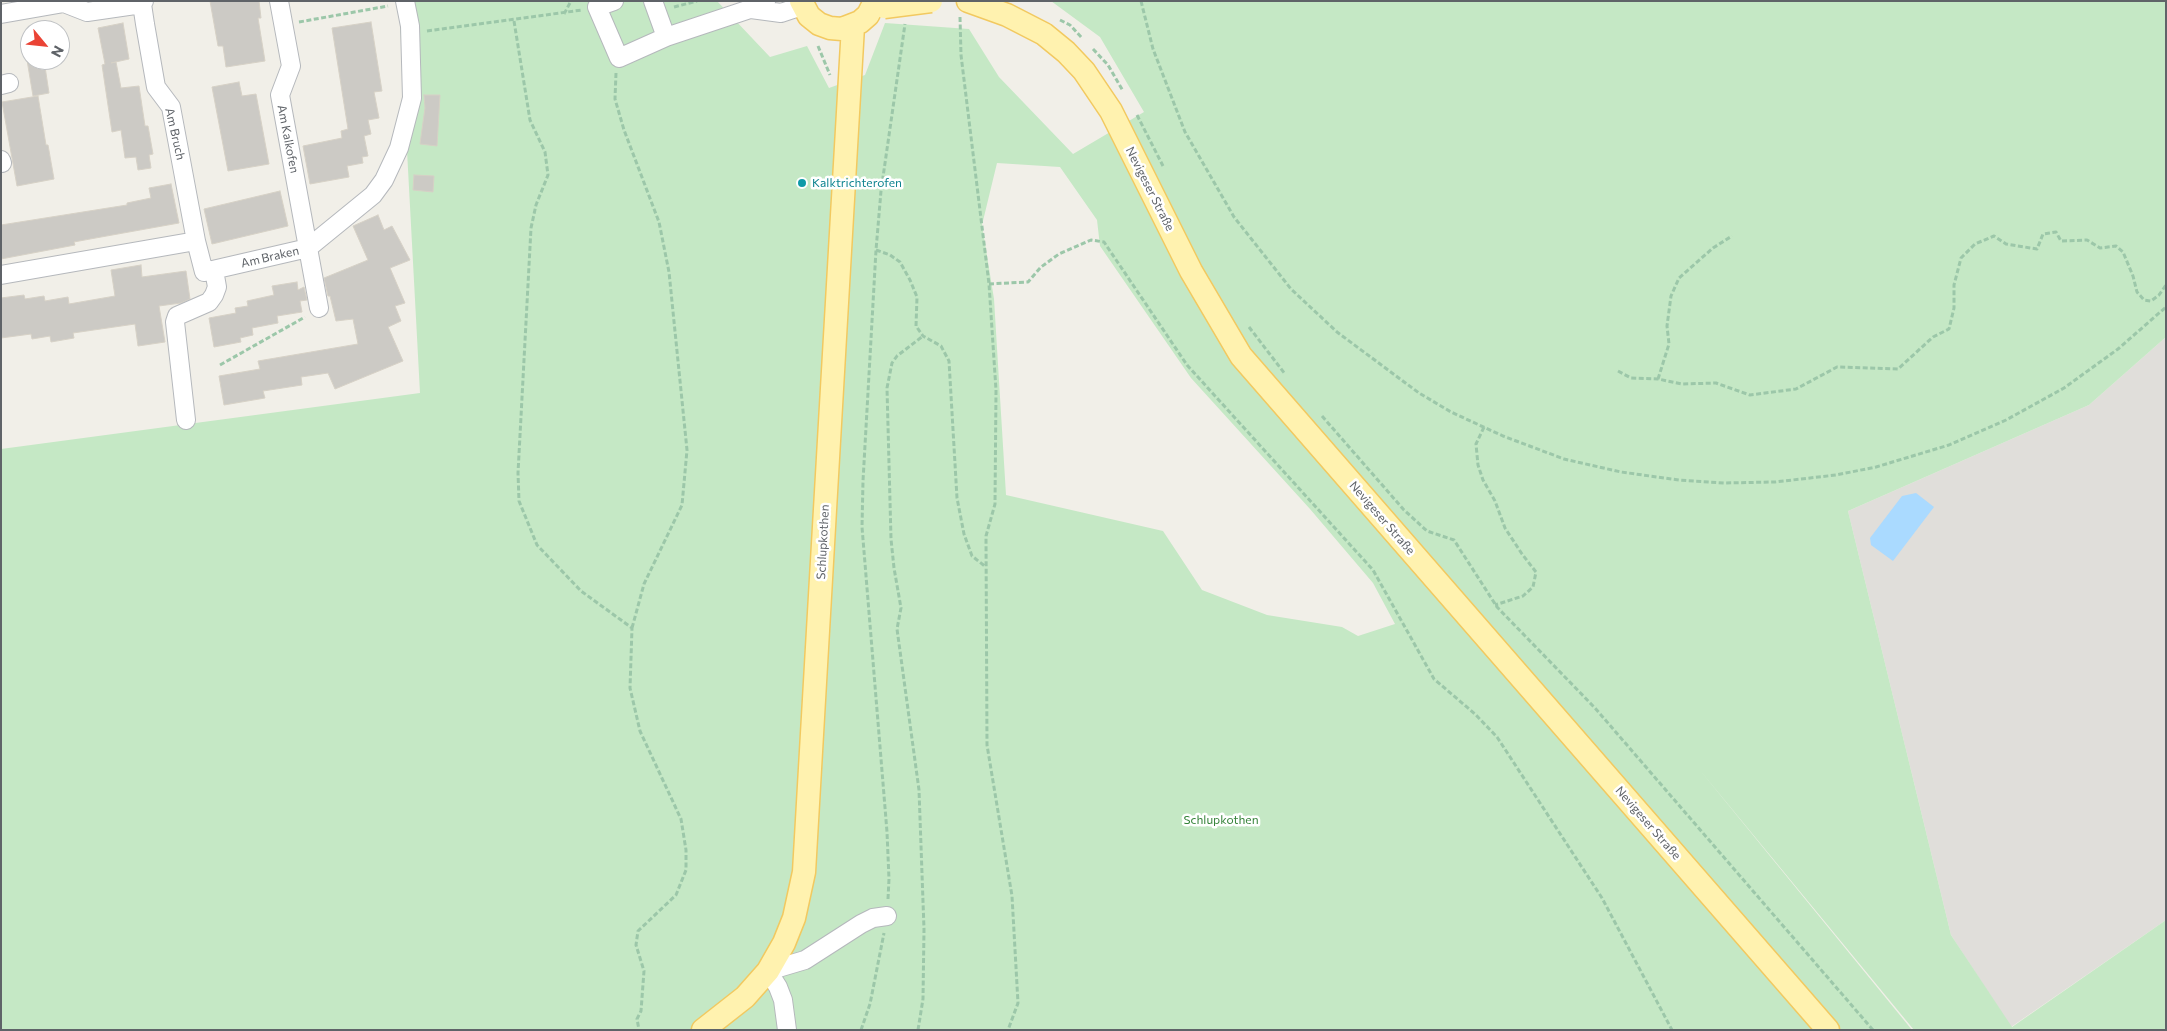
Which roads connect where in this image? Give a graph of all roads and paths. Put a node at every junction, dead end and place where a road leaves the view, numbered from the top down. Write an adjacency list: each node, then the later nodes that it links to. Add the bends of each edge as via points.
1 (279, 1): 21 (street, Am Kalkofen)
2 (405, 1): 23 (street, Am Braken)
3 (572, 1): 19 (path, via 564,14)
4 (614, 1): 26 (street, via 597,7)
5 (653, 1): 25 (street)
6 (668, 1): 7 (path, via 671,8)
7 (697, 1)
8 (766, 1): 16 (street)
9 (932, 1): 13 (main road, bridge)
10 (1141, 1): 50 (path, via 1153,49 1186,132 1234,217 1255,246 1291,289 1337,332 1419,393)
11 (143, 3): 17 (street, via 87,12 64,3); 33 (street, Am Bruch, via 156,87 171,107)
12 (802, 4): 16 (street, via 781,13); 24 (main road, via 819,24)
13 (877, 6): 22 (main road)
14 (964, 8): 38 (path, via 961,55); 63 (main road, Nevigeser Straße, via 1007,15 1044,34 1084,71 1111,111 1191,271 1242,356)
15 (373, 9): 21 (path)
16 (750, 9): 25 (street)
17 (1, 14)
18 (1055, 17): 28 (path, via 1070,25 1108,65)
19 (514, 21): 23 (path); 53 (path, via 530,120 545,152 548,175 531,228 519,501 537,545 581,591)
20 (905, 23): 35 (path, via 885,159)
21 (283, 25): 34 (street, Am Kalkofen, via 291,66 280,95)
22 (853, 26): 24 (main road); 29 (main road, Schlupkothen)
23 (410, 33): 34 (street, Am Braken, via 412,98 399,148 384,180 373,195)
24 (822, 34): 27 (path, via 822,50); 29 (main road, Schlupkothen, via 836,45)
25 (666, 37): 26 (street)
26 (619, 58): 53 (path, via 615,99 659,222 669,272 687,450 682,504 644,584)
27 (831, 82)
28 (1128, 99)
29 (847, 106): 55 (main road, Schlupkothen, via 804,872 794,918)
30 (1133, 107): 31 (path)
31 (1164, 169)
32 (1732, 236): 47 (path, via 1712,248 1678,278 1671,296 1667,326 1669,344)
33 (196, 241): 36 (street, via 204,272); 37 (street)
34 (308, 248): 36 (street, Am Braken); 41 (street, Am Kalkofen)
35 (876, 250): 43 (path, via 900,262 910,280 918,307 916,326); 54 (path, via 862,527 887,832)
36 (214, 270): 49 (street, via 214,296 209,302 177,316 174,322)
37 (1, 275)
38 (989, 284): 51 (path, via 996,390 995,504 986,536); 62 (path, via 1028,282 1059,254 1090,240 1104,242 1187,365 1373,570 1434,679 1498,737 1602,898)
39 (2166, 285): 47 (path, via 2151,301 2144,300 2137,292 2123,252 2116,246 2100,248 2087,240 2061,241 2056,232 2043,234 2037,249 2006,244 1994,236 1975,244 1962,258 1954,285 1954,308 1949,329 1933,337 1898,369 1837,367 1796,389 1750,395 1716,383 1682,384)
40 (2166, 307): 50 (path, via 2118,349 2064,388 2006,420 1950,445 1836,475 1775,482 1679,480 1621,472 1564,459)
41 (320, 308): 44 (path)
42 (1246, 324): 46 (path)
43 (923, 336): 51 (path, via 940,346 949,361 957,498 972,556); 60 (path, via 892,363 887,388 891,539 902,608 897,630 919,790 924,929 923,999)
44 (220, 365)
45 (1618, 371): 47 (path, via 1631,378)
46 (1287, 376)
47 (1658, 379)
48 (1318, 411): 52 (path, via 1426,531 1454,540)
49 (186, 420)
50 (1484, 427): 52 (path, via 1476,444 1483,480 1505,528 1536,572 1533,587 1522,596)
51 (986, 567): 61 (path, via 987,745 1012,896 1018,1003)
52 (1495, 604): 64 (path, via 1595,708)
53 (632, 628): 56 (path, via 630,688 640,731 681,819 686,863 676,895 638,931 636,945 644,971 641,1011 637,1019)
54 (887, 916): 55 (street, via 861,924 804,960); 59 (path, via 870,1004)
55 (768, 971): 57 (main road, Schlupkothen, via 745,996); 58 (street, via 783,1000)
56 (639, 1030)
57 (703, 1030)
58 (787, 1030)
59 (861, 1030)
60 (918, 1030)
61 (1008, 1030)
62 (1672, 1030)
63 (1828, 1030)
64 (1872, 1030)

